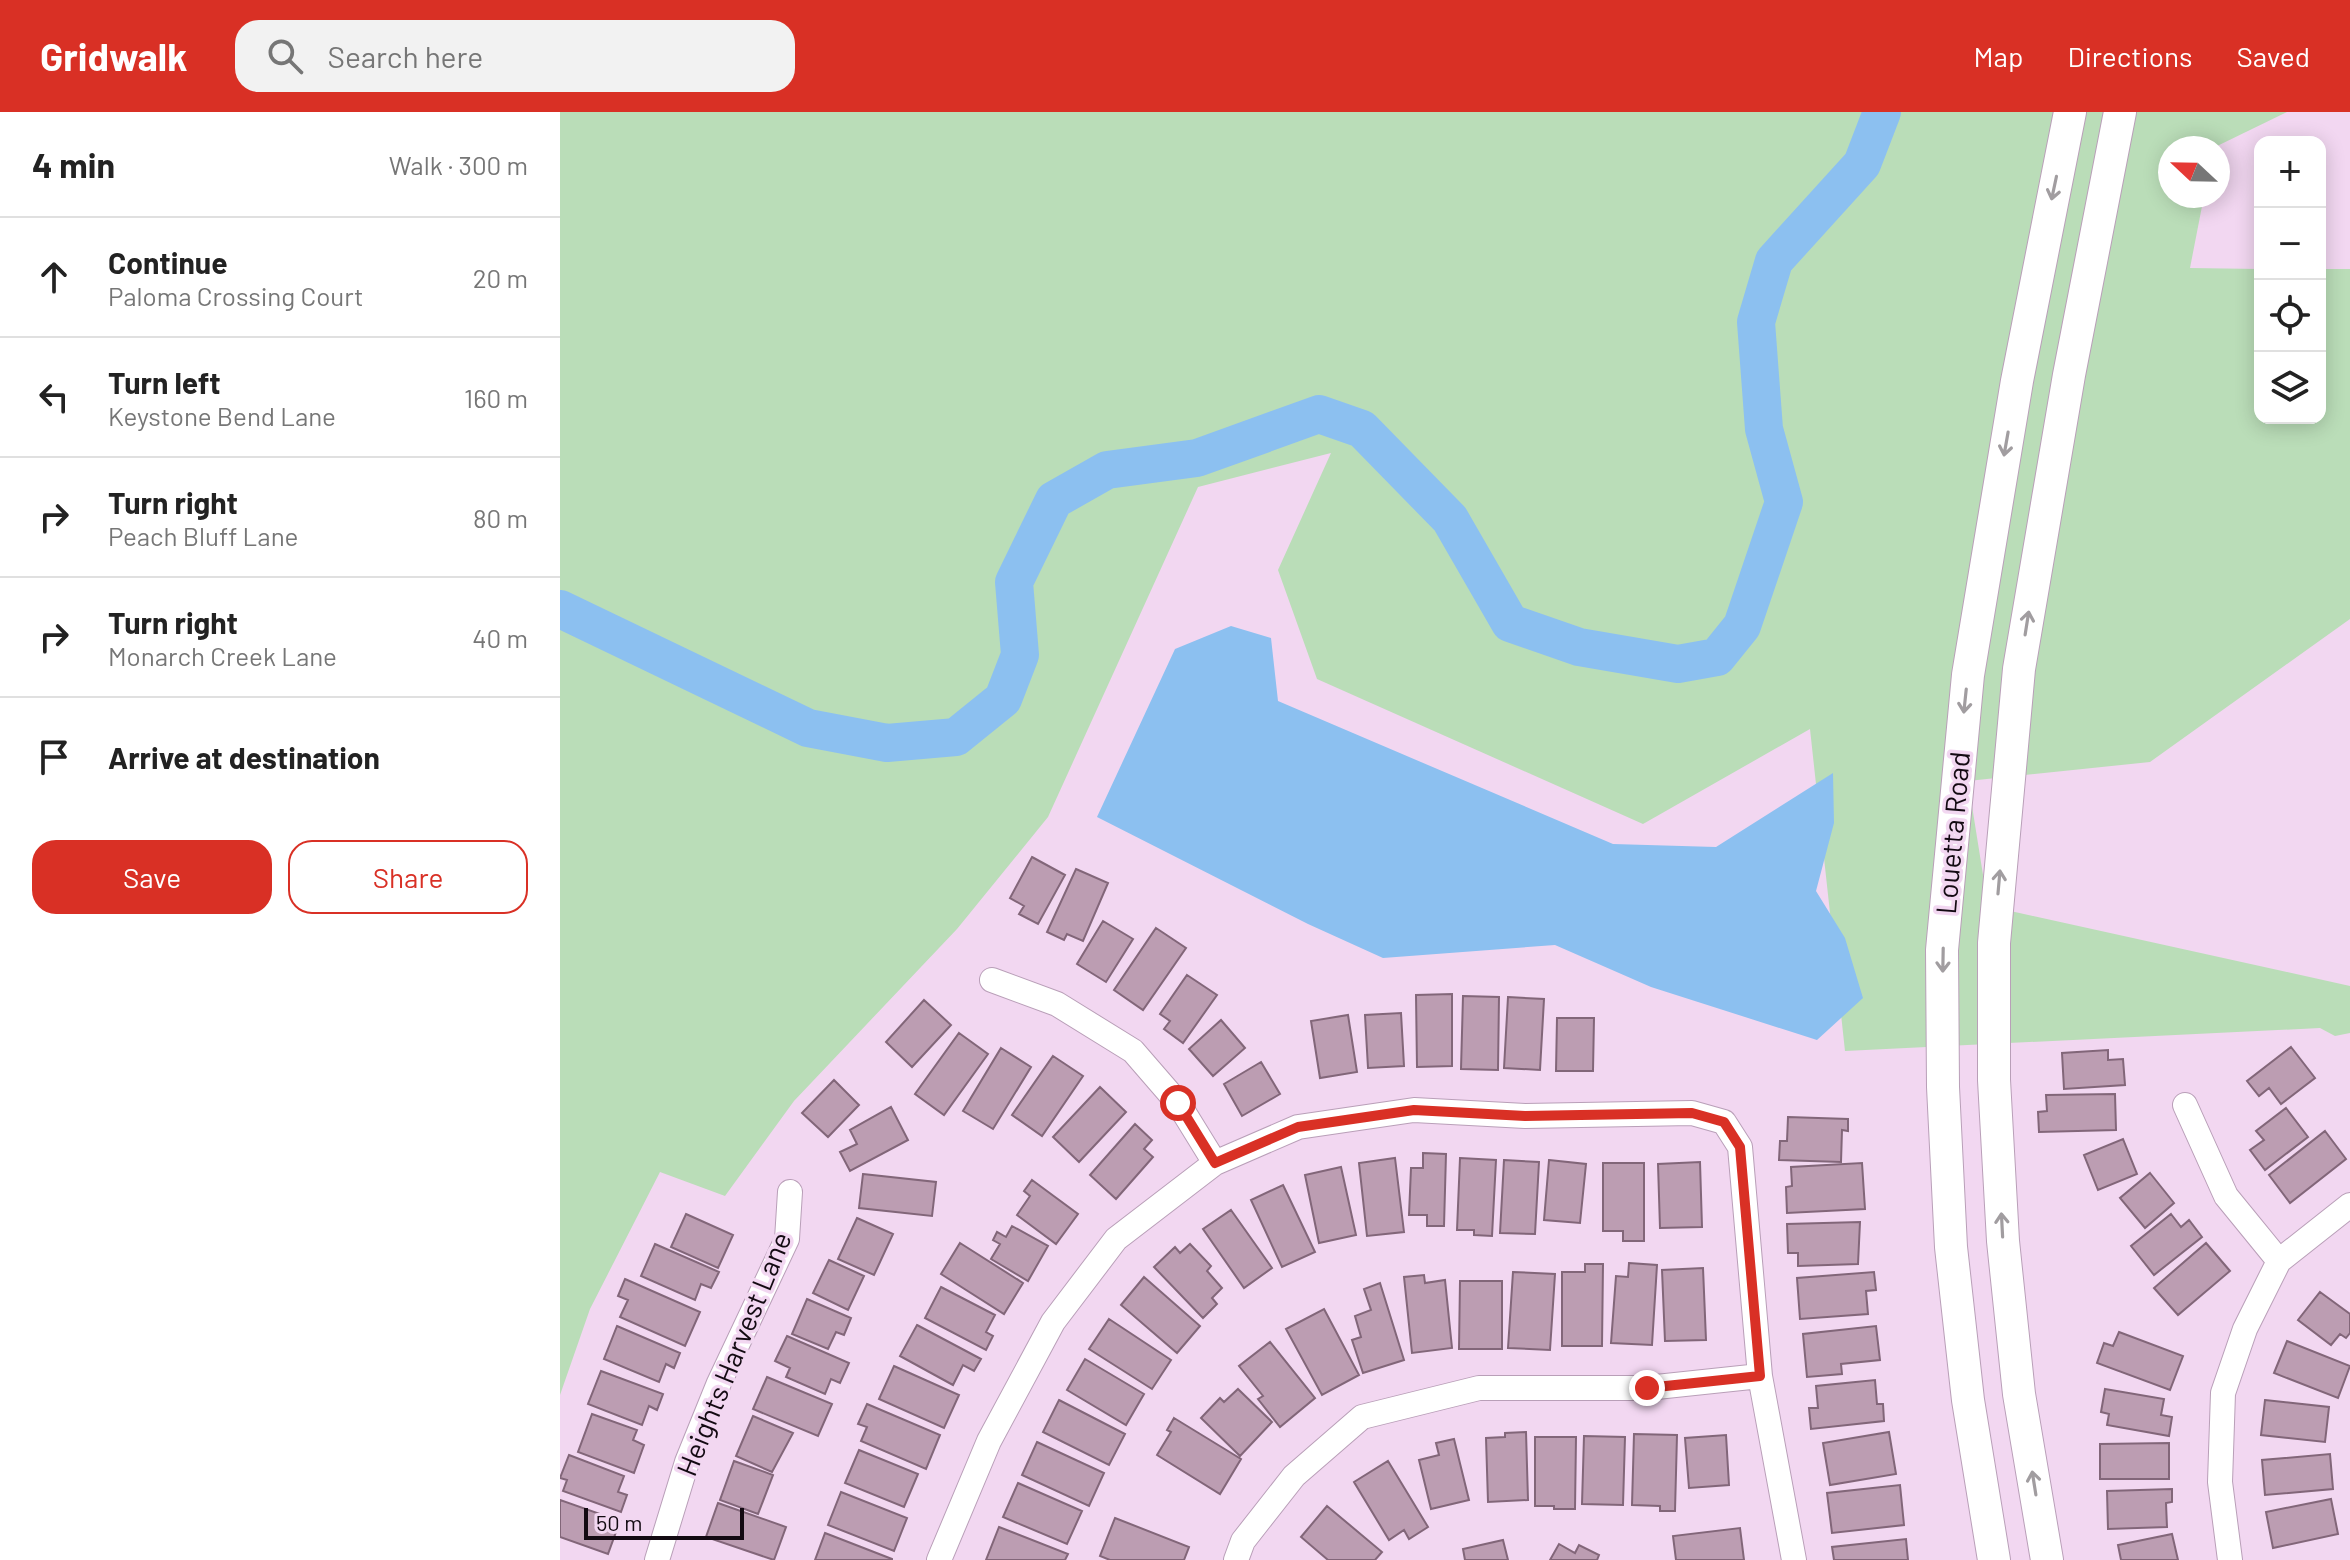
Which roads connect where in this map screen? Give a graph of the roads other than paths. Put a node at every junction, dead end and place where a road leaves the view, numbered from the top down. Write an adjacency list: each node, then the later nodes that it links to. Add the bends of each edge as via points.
1 (2070, 112): 14 (main road, Louetta Road, one-way to 14, via 2017,381 1968,675 1942,950 1951,1247)
2 (2120, 112): 15 (main road, Louetta Road, one-way to 2, via 2019,1394 2003,1241 1994,1080 1994,943 2019,669)
3 (992, 980): 5 (street, via 1057,1004 1133,1051 1178,1103)
4 (2185, 1105): 8 (street, via 2226,1196)
5 (1215, 1163): 9 (street, via 1298,1127 1414,1110 1525,1116 1692,1113 1724,1122 1740,1147); 11 (street, via 1116,1239 1053,1322 989,1441)
6 (790, 1192): 10 (street, Heights Harvest Lane, via 787,1239 713,1396)
7 (2350, 1205): 8 (street)
8 (2279, 1261): 16 (street, via 2245,1329 2223,1393 2220,1482)
9 (1760, 1376): 12 (street, via 1647,1388 1479,1388 1362,1417 1294,1476 1243,1541); 13 (street)
10 (657, 1560)
11 (939, 1560)
12 (1236, 1560)
13 (1794, 1560)
14 (1994, 1560)
15 (2047, 1560)
16 (2230, 1560)

